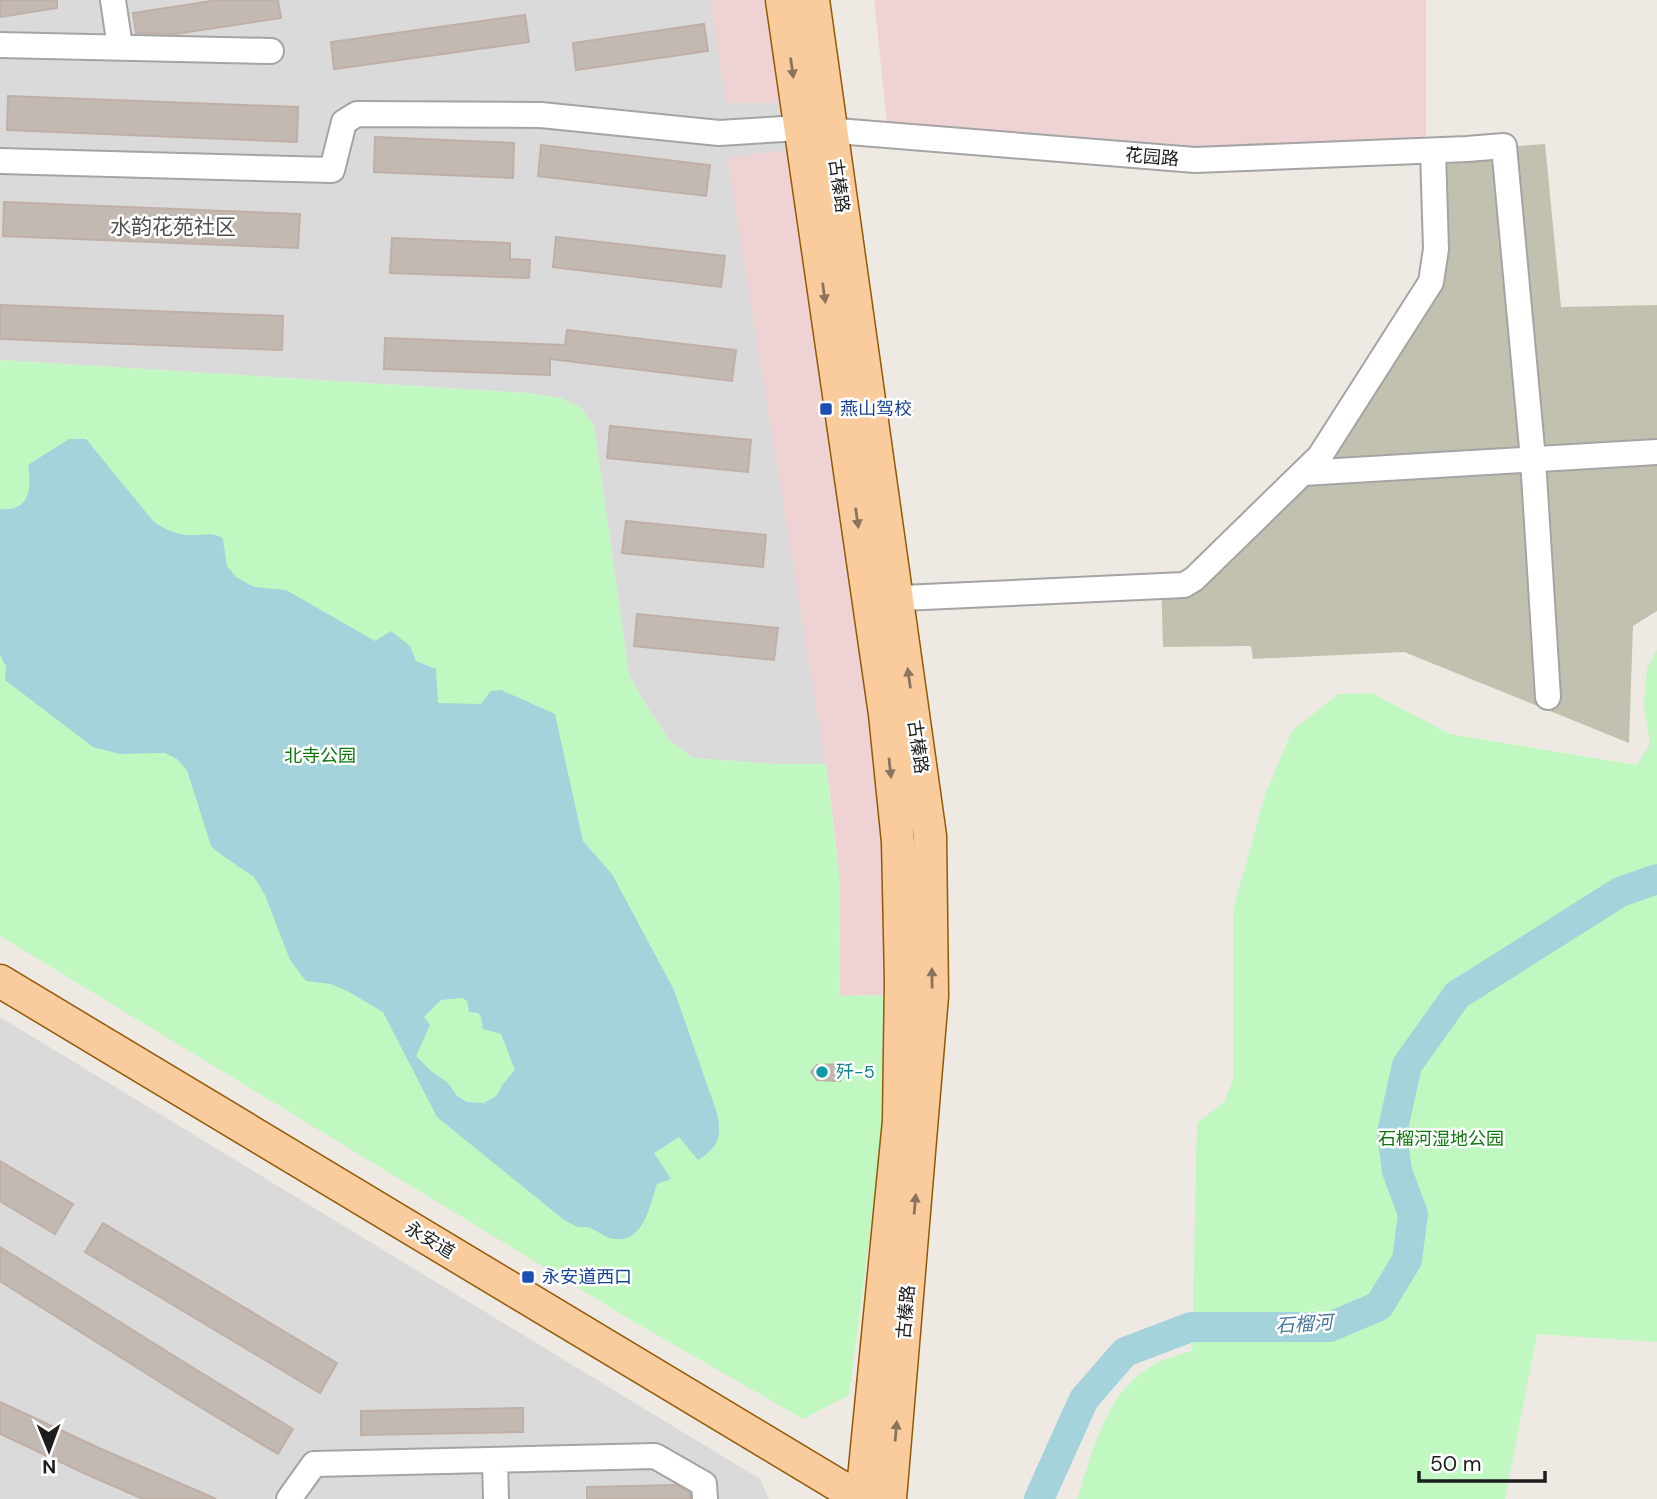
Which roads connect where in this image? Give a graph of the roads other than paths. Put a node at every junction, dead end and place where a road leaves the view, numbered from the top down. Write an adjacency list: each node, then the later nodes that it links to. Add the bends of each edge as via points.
1 (113, 0): 5 (street)
2 (782, 0): 7 (main road, 古榛路, one-way to 7)
3 (813, 0): 8 (main road, 古榛路)
4 (0, 45): 5 (street)
5 (120, 47): 6 (street)
6 (271, 51)
7 (800, 128): 8 (street, 花园路); 10 (street, 花园路, via 719,133 541,115 357,114 344,122 332,170); 14 (main road, 古榛路, one-way to 14)
8 (831, 131): 9 (street, 花园路, via 1195,160); 14 (main road, 古榛路)
9 (1433, 151): 12 (street, 花园路, via 1504,145); 13 (street, via 1436,249 1431,282 1320,456)
10 (0, 161)
11 (1657, 452): 12 (street)
12 (1533, 459): 13 (street); 15 (street)
13 (1303, 473): 14 (street, via 1184,585)
14 (883, 599): 21 (main road, 古榛路, one-way to 21, via 885,715 898,842 899,1121); 22 (main road, 古榛路, one-way to 14, via 932,996 930,836)
15 (1548, 697)
16 (0, 981): 21 (main road, 永安道)
17 (495, 1460): 18 (street, via 314,1464); 19 (street); 20 (street, via 654,1456 704,1484)
18 (289, 1499)
19 (496, 1499)
20 (705, 1499)
21 (862, 1499)
22 (890, 1499)

